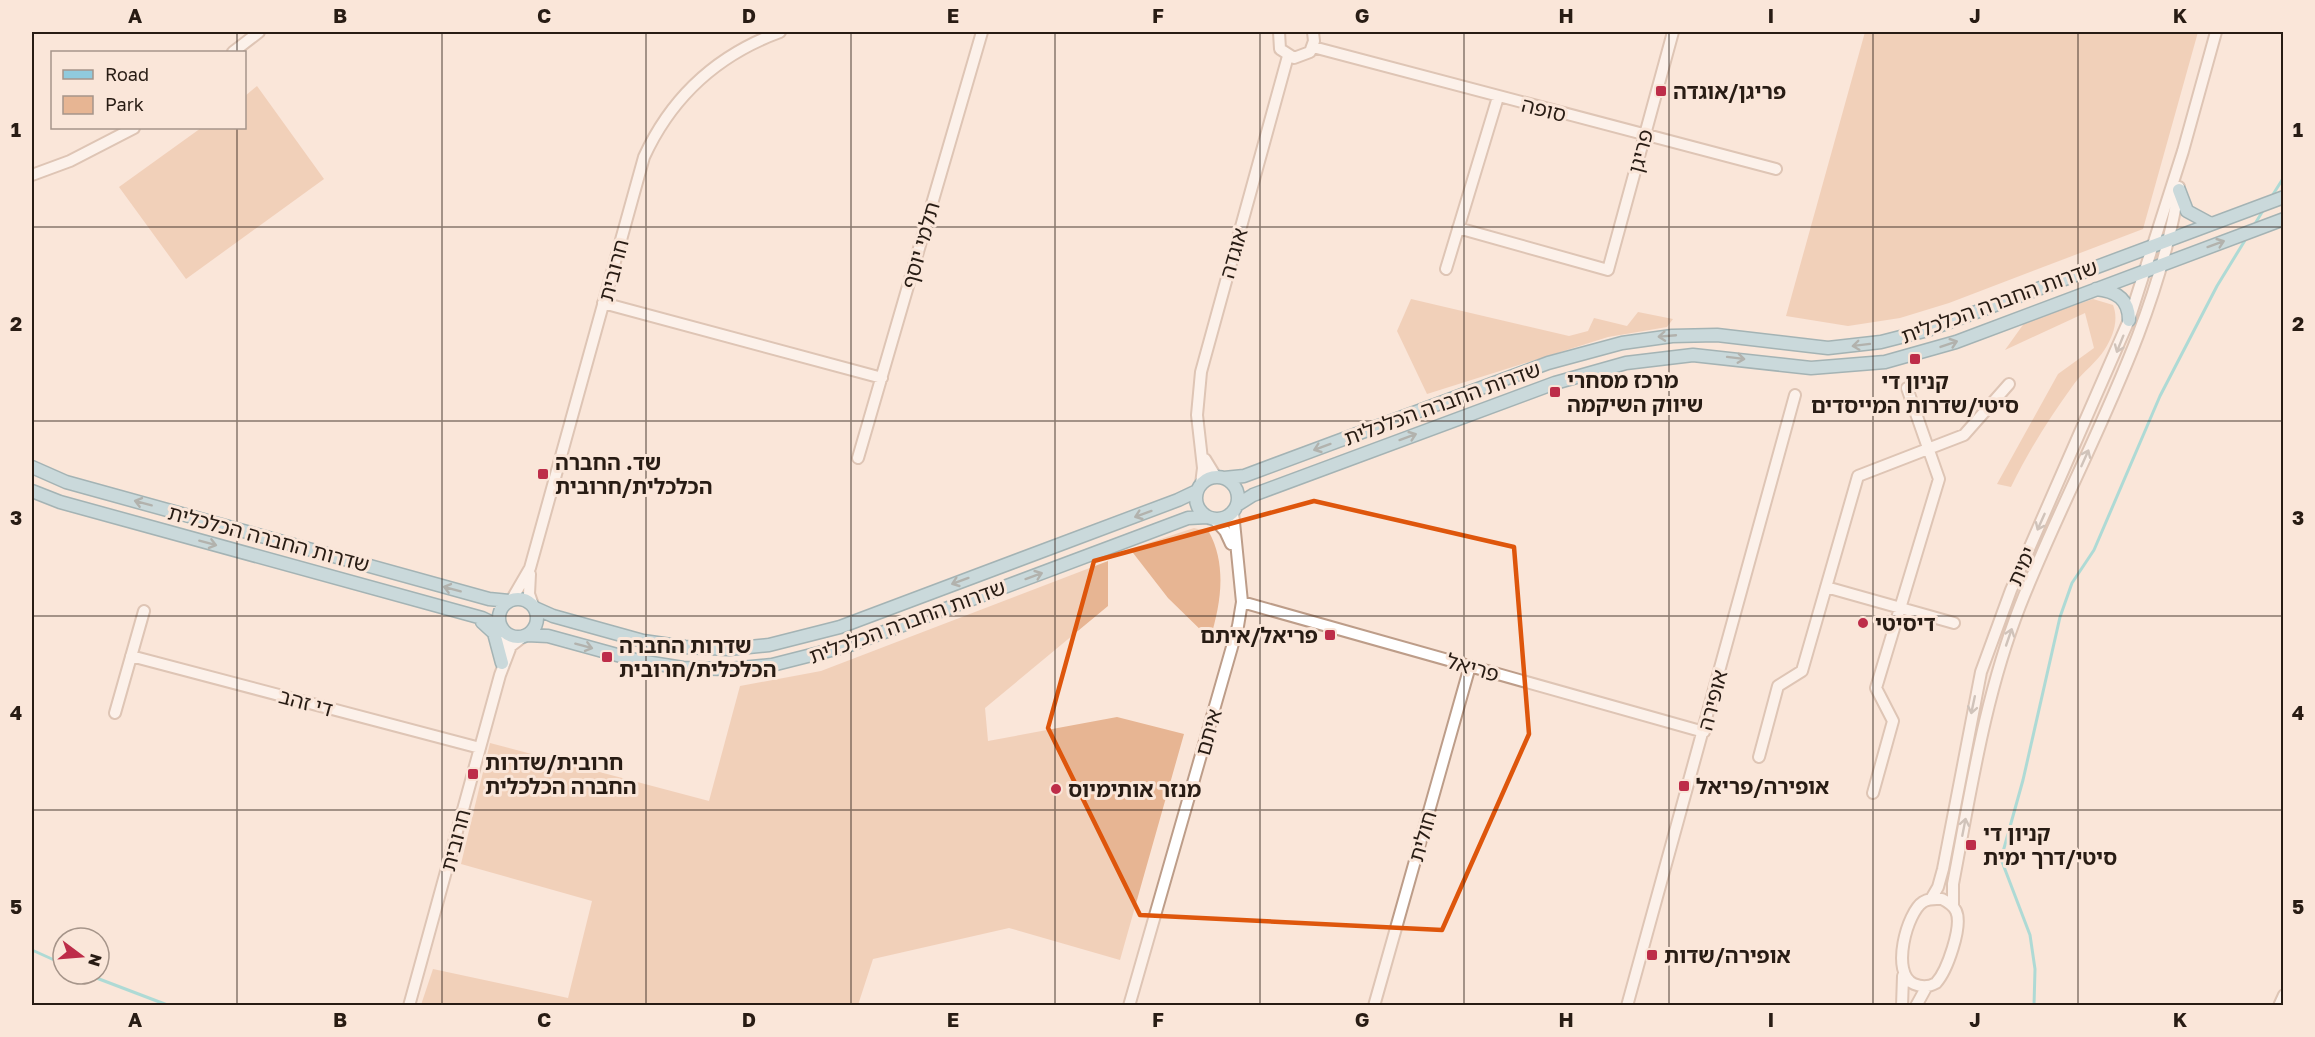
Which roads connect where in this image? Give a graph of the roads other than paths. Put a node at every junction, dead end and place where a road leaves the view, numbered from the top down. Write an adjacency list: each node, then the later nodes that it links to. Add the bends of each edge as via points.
1 (259, 32): 9 (street)
2 (780, 32): 28 (street, חרובית, via 718,63 698,79 667,115 644,157)
3 (982, 32): 30 (street, תלמי יוסף)
4 (1278, 32): 10 (street, via 1280,49)
5 (1312, 32): 8 (street)
6 (1673, 32): 13 (street, פריגן)
7 (2216, 32): 14 (street)
8 (1313, 47): 10 (street, via 1300,57); 11 (street, סופה)
9 (234, 51)
10 (1288, 56): 35 (street, אוגדה, via 1201,372 1197,414)
11 (1498, 97): 13 (street, סופה); 21 (street)
12 (132, 129): 16 (street)
13 (1645, 134): 15 (street, סופה); 21 (street, פריגן, via 1608,270)
14 (2183, 151): 17 (street, ימית); 23 (street, ימית)
15 (1776, 170)
16 (32, 175)
17 (2179, 190): 20 (main road, via 2187,210); 22 (street, ימית)
18 (2283, 197): 20 (main road, שדרות החברה הכלכלית)
19 (2283, 219): 24 (main road, שדרות החברה הכלכלית, one-way to 19)
20 (2211, 224): 22 (main road, שדרות החברה הכלכלית)
21 (1458, 228): 25 (street)
22 (2168, 240): 23 (main road, שדרות החברה הכלכלית); 24 (street, ימית)
23 (2154, 245): 26 (street, ימית); 38 (main road, שדרות החברה הכלכלית, one-way to 38, via 1949,323 1881,342 1812,347 1693,334 1645,338 1598,348 1244,476)
24 (2161, 264): 26 (main road, שדרות החברה הכלכלית); 64 (street, ימית, one-way to 24, via 1953,884 2000,663 2038,563 2121,375)
25 (1446, 269)
26 (2147, 269): 27 (main road, שדרות החברה הכלכלית); 29 (street, ימית)
27 (2095, 288): 29 (main road, via 2123,298); 41 (main road, שדרות החברה הכלכלית, one-way to 27, via 1264,490 1603,368 1648,358 1693,355 1811,368 1884,362 1956,342)
28 (603, 303): 30 (street); 44 (street, חרובית)
29 (2129, 320): 63 (street, ימית, one-way to 63, via 1989,648 1974,699 1940,881)
30 (882, 378): 36 (street, תלמי יוסף)
31 (2009, 384): 34 (street, via 1964,435)
32 (1907, 388): 34 (street)
33 (1795, 395): 59 (street, אופירה)
34 (1929, 450): 45 (street, via 1858,476); 49 (street, via 1939,479)
35 (1202, 452): 38 (street, אוגדה); 39 (street, אוגדה)
36 (858, 458)
37 (32, 467): 46 (main road, שדרות החברה הכלכלית, one-way to 37, via 489,599 66,482)
38 (1220, 477): 39 (main road); 41 (main road, via 1234,486)
39 (1199, 488): 42 (main road, via 1196,503); 48 (main road, שדרות החברה הכלכלית, one-way to 48, via 1186,497 840,627 769,645 729,649 665,645 553,616)
40 (32, 491): 51 (main road, שדרות החברה הכלכלית, one-way to 51)
41 (1235, 509): 42 (main road, via 1227,517); 43 (street, איתם)
42 (1210, 518): 43 (street, איתם, via 1225,531); 54 (main road, שדרות החברה הכלכלית, one-way to 42, via 548,636 639,661 682,668 772,665 847,646 1188,518)
43 (1237, 561): 47 (street, איתם)
44 (530, 568): 46 (street, חרובית); 48 (street, חרובית, via 529,594)
45 (1826, 587): 49 (street); 61 (street, via 1802,671 1778,686)
46 (511, 600): 48 (main road, via 524,599); 53 (main road, via 501,609)
47 (1242, 602): 56 (street, פריאל); 69 (street, איתם)
48 (534, 607): 54 (main road, via 536,626)
49 (1900, 608): 52 (street); 62 (street, via 1876,688 1893,722)
50 (144, 611): 55 (street)
51 (468, 614): 53 (main road, שדרות החברה הכלכלית); 57 (main road, via 494,633)
52 (1954, 623)
53 (503, 629): 54 (main road, via 513,636); 57 (street, חרובית)
54 (526, 635): 57 (street, חרובית, via 511,646)
55 (131, 656): 58 (street); 60 (street, די זהב)
56 (1470, 666): 59 (street, פריאל); 70 (street, חולית)
57 (501, 669): 60 (street, חרובית)
58 (115, 713)
59 (1704, 732): 71 (street, אופירה)
60 (480, 748): 68 (street, חרובית)
61 (1759, 757)
62 (1873, 793)
63 (1931, 899): 64 (street); 65 (street, ימית, via 1923,902 1915,913 1901,961)
64 (1953, 905): 66 (street, ימית, via 1958,922 1947,964 1941,978)
65 (1904, 975): 66 (street, via 1911,983); 72 (street)
66 (1927, 986): 73 (street)
67 (2283, 995): 74 (street)
68 (409, 1005)
69 (1129, 1005)
70 (1374, 1005)
71 (1627, 1005)
72 (1902, 1005)
73 (1916, 1005)
74 (2279, 1005)

